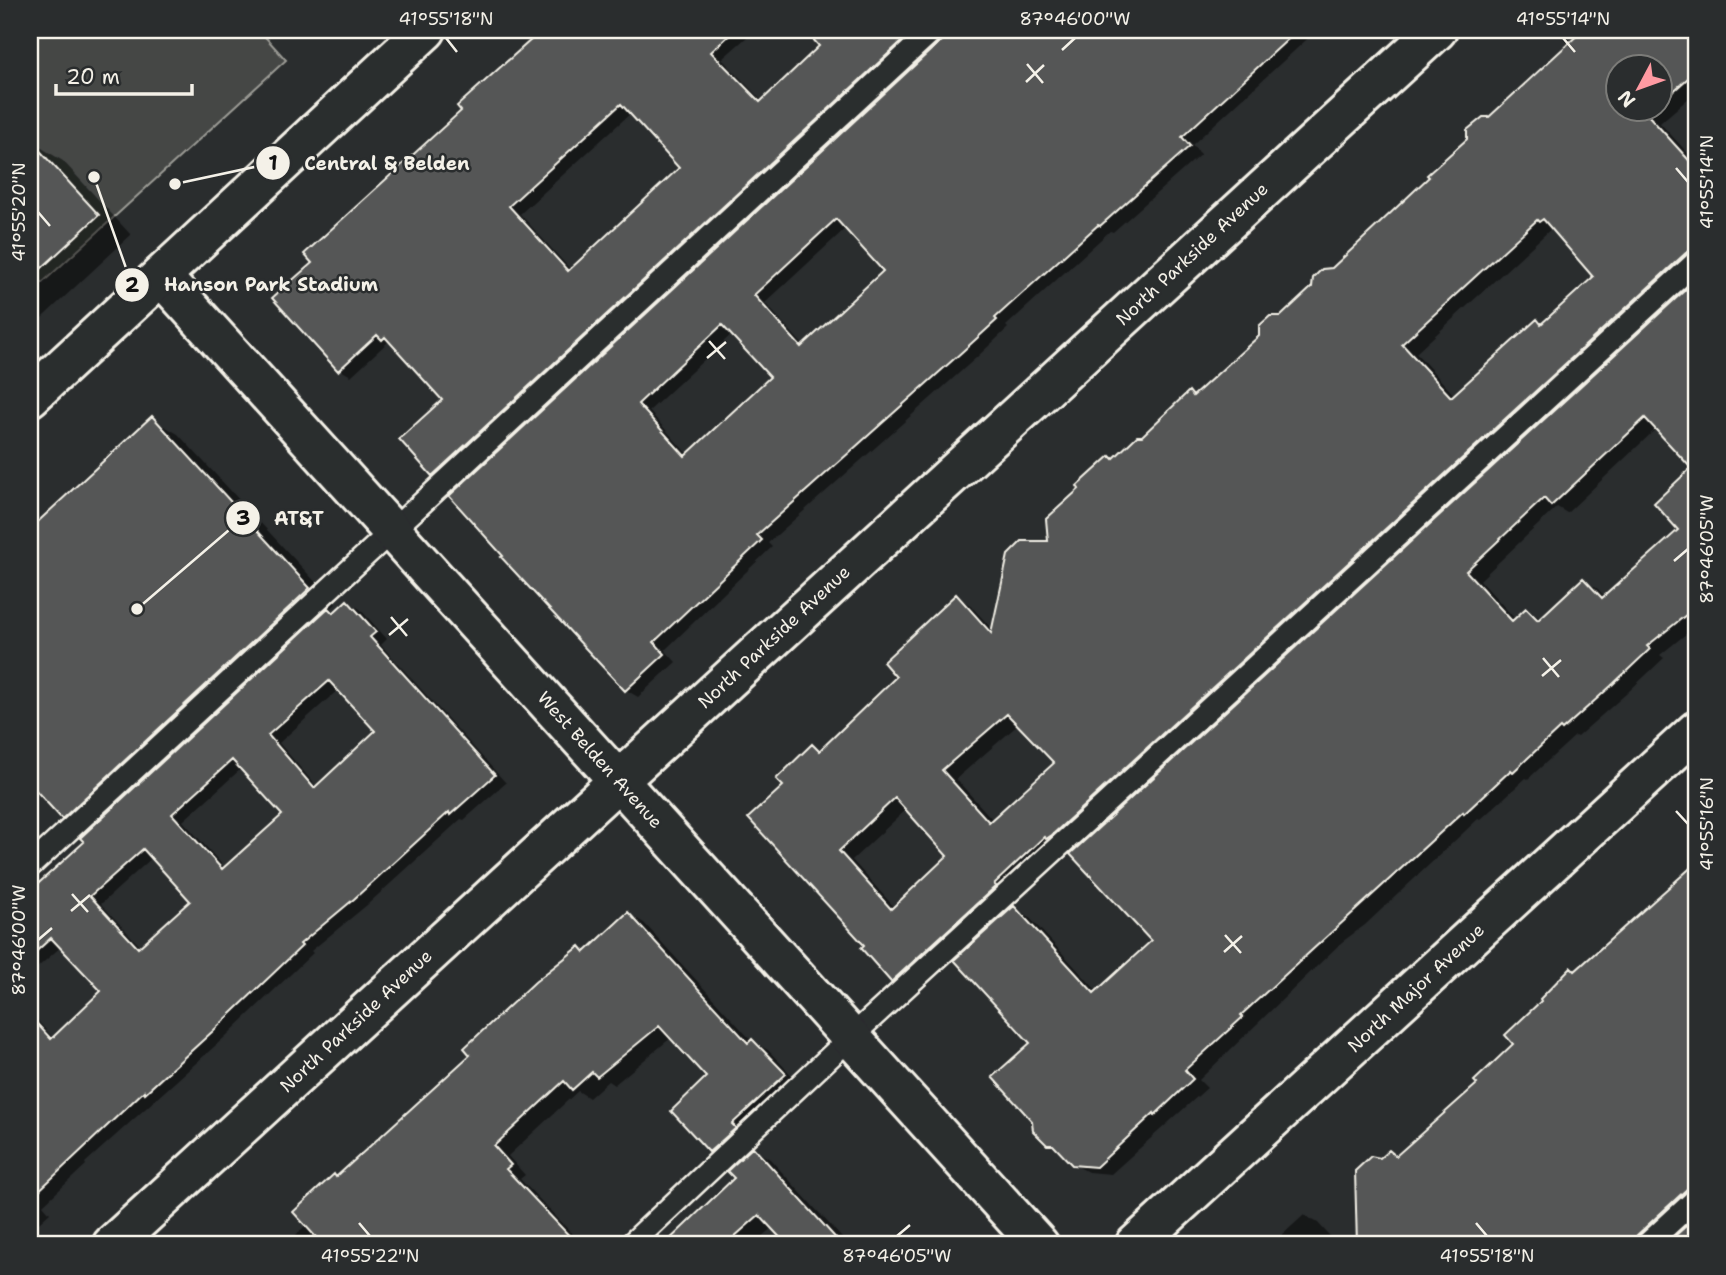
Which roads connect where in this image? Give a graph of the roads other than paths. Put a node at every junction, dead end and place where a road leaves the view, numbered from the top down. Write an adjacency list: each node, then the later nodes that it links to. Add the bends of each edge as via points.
1 (426, 30): 5 (street)
2 (933, 30): 7 (lane)
3 (1437, 30): 9 (street, North Parkside Avenue)
4 (1696, 262): 11 (lane)
5 (161, 275): 6 (street); 7 (street, West Belden Avenue)
6 (30, 397)
7 (391, 530): 9 (street, West Belden Avenue); 10 (lane)
8 (1696, 731): 16 (street, North Major Avenue)
9 (619, 780): 11 (street, West Belden Avenue); 13 (street, North Parkside Avenue)
10 (30, 866)
11 (851, 1038): 14 (lane); 15 (street, West Belden Avenue)
12 (1696, 1199): 17 (lane)
13 (112, 1245)
14 (630, 1245)
15 (1039, 1245)
16 (1135, 1245)
17 (1646, 1245)

